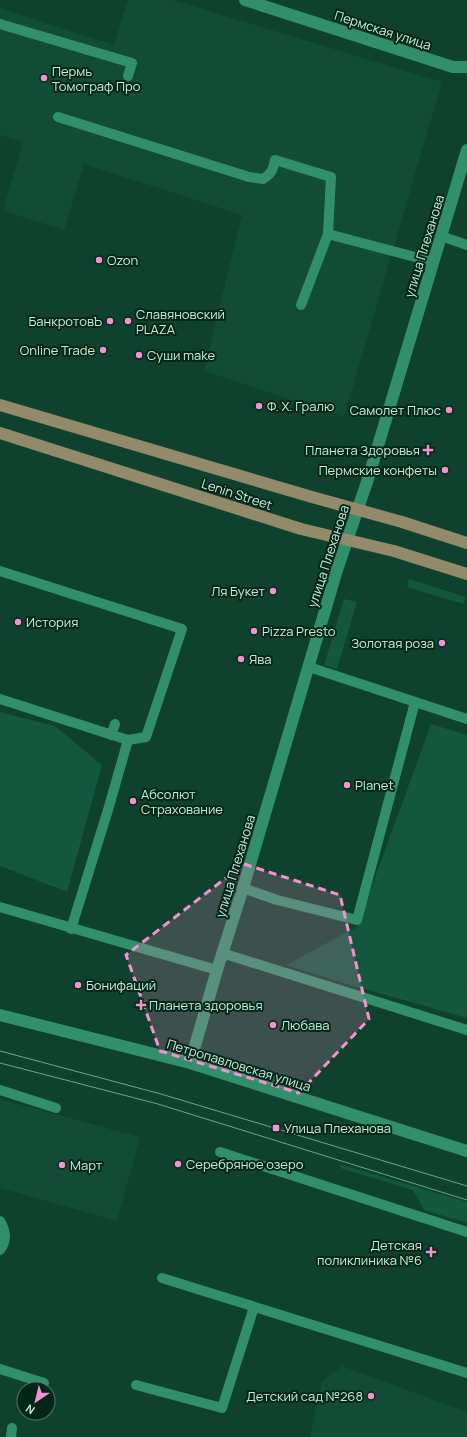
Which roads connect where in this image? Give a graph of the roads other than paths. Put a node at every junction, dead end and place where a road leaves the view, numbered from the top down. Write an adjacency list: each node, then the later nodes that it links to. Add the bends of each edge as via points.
1 (245, 0): 3 (main road, Пермская улица, via 453,67)
2 (0, 24): 4 (lane, via 132,63)
3 (467, 67)
4 (128, 76)
5 (58, 117): 7 (lane, via 249,177 263,179 268,176 272,172 275,160 331,177)
6 (467, 150): 8 (main road, улица Плеханова)
7 (328, 234): 10 (lane); 11 (lane)
8 (441, 236): 9 (lane); 10 (main road, улица Плеханова)
9 (467, 245)
10 (434, 262): 14 (main road, улица Плеханова)
11 (301, 305)
12 (0, 405): 14 (main road, Lenin Street)
13 (0, 433): 15 (main road, Lenin Street, via 301,529)
14 (357, 510): 15 (main road, улица Плеханова); 16 (main road, Lenin Street)
15 (347, 539): 18 (main road, Lenin Street); 19 (main road, улица Плеханова)
16 (467, 543)
17 (0, 571): 25 (lane, via 182,629 146,737)
18 (467, 574)
19 (309, 668): 21 (lane); 26 (main road, улица Плеханова)
20 (0, 699): 24 (lane)
21 (415, 702): 22 (lane); 26 (lane, via 357,920 277,900)
22 (467, 719)
23 (115, 724): 24 (lane)
24 (111, 735): 25 (lane)
25 (128, 740): 28 (lane)
26 (243, 888): 29 (main road, улица Плеханова)
27 (0, 907): 28 (lane)
28 (71, 929): 30 (lane)
29 (222, 953): 30 (main road, улица Плеханова); 32 (lane)
30 (217, 970): 33 (main road, улица Плеханова)
31 (0, 1015): 33 (main road, Петропавловская улица)
32 (467, 1030)
33 (190, 1063): 36 (main road, Петропавловская улица)
34 (0, 1090): 35 (lane)
35 (56, 1108)
36 (467, 1151)
37 (220, 1152): 39 (lane)
38 (0, 1221): 40 (lane, via 5,1230 5,1238)
39 (467, 1232)
40 (0, 1250)
41 (162, 1278): 42 (lane)
42 (254, 1307): 44 (lane); 46 (lane, via 222,1408)
43 (0, 1369): 45 (lane)
44 (467, 1373)
45 (38, 1381)
46 (136, 1385)

